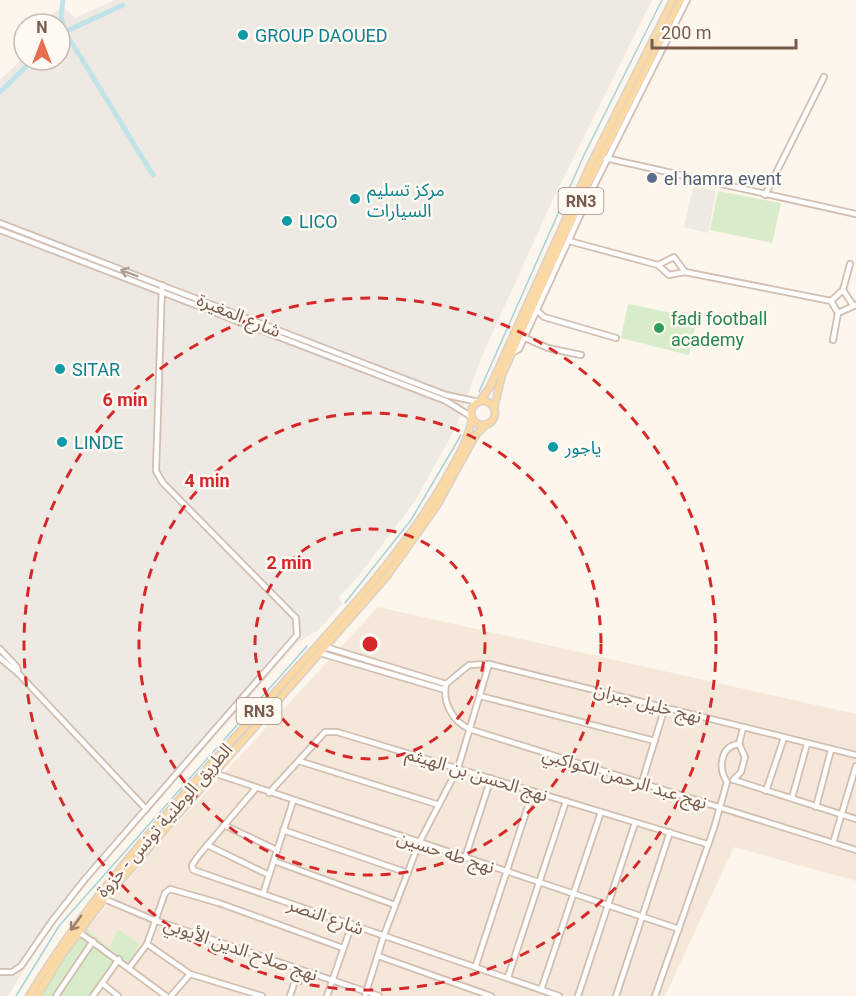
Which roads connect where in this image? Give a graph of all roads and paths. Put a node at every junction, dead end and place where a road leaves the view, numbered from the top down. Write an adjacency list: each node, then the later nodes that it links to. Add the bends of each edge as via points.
1 (673, 0): 26 (main road, RN3, via 590,166 490,387)
2 (681, 0): 5 (main road, RN3)
3 (687, 0): 5 (street)
4 (824, 78): 6 (street)
5 (605, 158): 6 (street); 10 (street); 24 (main road, RN3)
6 (765, 195): 7 (street)
7 (856, 214)
8 (0, 223): 14 (street, شارع المغيرة, one-way to 8)
9 (0, 230): 16 (street, شارع المغيرة)
10 (569, 241): 12 (street); 19 (street)
11 (850, 264): 15 (street)
12 (658, 265): 13 (street, via 669,275); 13 (street, via 674,257)
13 (686, 272): 17 (street)
14 (162, 285): 16 (street); 26 (street, شارع المغيرة, via 446,395)
15 (843, 290): 17 (street); 18 (street)
16 (160, 292): 28 (street, شارع المغيرة, via 446,401); 64 (street, via 156,471 163,483 296,618 298,630 295,640)
17 (831, 301): 20 (street)
18 (855, 305): 20 (street)
19 (538, 311): 21 (street); 22 (street, via 544,317)
20 (838, 314): 23 (street)
21 (525, 338): 24 (street); 25 (street)
22 (616, 338)
23 (833, 340)
24 (513, 352): 27 (main road, RN3, via 496,392)
25 (580, 355)
26 (479, 402): 27 (main road, via 488,402); 28 (main road, RN3, via 472,408)
27 (494, 408): 29 (main road, RN3, via 494,418)
28 (472, 417): 29 (main road, via 477,423); 86 (main road, الطريق الوطنية تونس - حزوة / RN3, via 466,440 441,487 392,558)
29 (486, 424): 31 (main road, الطريق الوطنية تونس - حزوة / RN3, via 475,436 412,543)
30 (0, 650): 34 (street)
31 (322, 650): 35 (street); 49 (main road, الطريق الوطنية تونس - حزوة / RN3)
32 (0, 658): 34 (street)
33 (489, 664): 35 (street, نهج خليل جبران, via 469,665); 36 (street); 37 (street, نهج خليل جبران)
34 (16, 670): 64 (street)
35 (445, 687): 39 (street, via 454,719)
36 (480, 696): 39 (street); 41 (street)
37 (665, 707): 38 (street, نهج خليل جبران); 41 (street)
38 (743, 728): 40 (street, نهج خليل جبران); 42 (street)
39 (469, 729): 48 (street); 52 (street, نهج عبد الرحمن الكواكبي)
40 (784, 738): 43 (street, نهج خليل جبران); 56 (street)
41 (655, 741): 52 (street)
42 (739, 744): 51 (street, via 745,757); 53 (street, via 730,747 723,758)
43 (807, 744): 44 (street, نهج خليل جبران); 58 (street)
44 (831, 750): 45 (street, نهج خليل جبران); 62 (street)
45 (856, 755)
46 (299, 761): 48 (street, نهج الحسن بن الهيثم, via 325,732 337,732); 57 (street, نهج الحسن بن الهيثم); 61 (street)
47 (856, 766): 66 (street)
48 (458, 768): 50 (street, نهج الحسن بن الهيثم); 61 (street)
49 (214, 773): 54 (street, نهج طه حسين); 86 (main road, الطريق الوطنية تونس - حزوة / RN3)
50 (491, 778): 55 (street, نهج الحسن بن الهيثم); 78 (street)
51 (734, 780): 53 (street); 56 (street)
52 (642, 782): 63 (street, نهج عبد الرحمن الكواكبي)
53 (727, 782): 63 (street)
54 (256, 788): 57 (street, نهج طه حسين); 69 (street, شارع النصر)
55 (533, 791): 60 (street, نهج الحسن بن الهيثم); 80 (street)
56 (766, 791): 58 (street)
57 (269, 793): 59 (street, نهج طه حسين)
58 (792, 798): 62 (street)
59 (293, 801): 70 (street); 72 (street, نهج طه حسين)
60 (566, 801): 65 (street, نهج الحسن بن الهيثم); 83 (street)
61 (439, 805): 72 (street)
62 (816, 807): 66 (street)
63 (719, 808): 73 (street, نهج عبد الرحمن الكواكبي); 74 (street)
64 (146, 809): 103 (street, via 52,921 21,966 12,972)
65 (601, 812): 68 (street, نهج الحسن بن الهيثم); 85 (street)
66 (842, 815): 67 (street); 73 (street)
67 (856, 819)
68 (635, 823): 71 (street, نهج الحسن بن الهيثم); 88 (street)
69 (224, 825): 75 (street, شارع النصر); 76 (street)
70 (283, 830): 76 (street); 81 (street)
71 (670, 832): 74 (street, نهج الحسن بن الهيثم); 89 (street)
72 (419, 843): 78 (street, نهج طه حسين); 81 (street)
73 (833, 843): 77 (street, نهج عبد الرحمن الكواكبي)
74 (707, 844): 92 (street)
75 (207, 845): 82 (street); 84 (street, شارع النصر, via 193,863 193,870)
76 (277, 850): 79 (street)
77 (856, 850)
78 (465, 858): 80 (street, نهج طه حسين)
79 (274, 861): 82 (street); 87 (street)
80 (508, 872): 83 (street, نهج طه حسين); 100 (street)
81 (408, 873): 87 (street)
82 (269, 875): 84 (street)
83 (540, 882): 85 (street, نهج طه حسين); 105 (street)
84 (263, 894): 91 (street, شارع النصر)
85 (574, 894): 88 (street, نهج طه حسين); 108 (street)
86 (101, 897): 90 (street, نهج صلاح الدين الأيوبي); 93 (main road, الطريق الوطنية تونس - حزوة / RN3); 110 (main road, الطريق الوطنية تونس - حزوة / RN3, one-way to 110, via 74,925)
87 (395, 905): 94 (street)
88 (608, 905): 89 (street, نهج طه حسين); 123 (street)
89 (641, 916): 92 (street, نهج طه حسين); 124 (street)
90 (154, 920): 96 (street); 97 (street, via 165,893 173,889); 102 (street, نهج صلاح الدين الأيوبي)
91 (352, 924): 94 (street, شارع النصر); 97 (street)
92 (679, 929): 125 (street)
93 (79, 932): 95 (street); 111 (main road, الطريق الوطنية تونس - حزوة / RN3)
94 (384, 935): 98 (street); 100 (street, شارع النصر)
95 (93, 941): 99 (street); 112 (street)
96 (147, 944): 101 (street); 104 (street)
97 (344, 948): 106 (street)
98 (378, 956): 109 (street); 121 (street)
99 (119, 959): 101 (street); 107 (street)
100 (476, 965): 105 (street, شارع النصر)
101 (129, 968): 115 (street)
102 (299, 969): 106 (street, نهج صلاح الدين الأيوبي); 118 (street)
103 (0, 972)
104 (189, 974): 116 (street); 117 (street)
105 (508, 977): 108 (street, شارع النصر)
106 (333, 980): 109 (street, نهج صلاح الدين الأيوبي); 119 (street)
107 (102, 983): 113 (street); 114 (street)
108 (541, 990): 122 (street, شارع النصر)
109 (366, 994): 120 (street, نهج صلاح الدين الأيوبي)
110 (29, 996)
111 (37, 996)
112 (56, 996)
113 (93, 996)
114 (118, 996)
115 (166, 996)
116 (171, 996)
117 (262, 996)
118 (290, 996)
119 (327, 996)
120 (379, 996)
121 (491, 996)
122 (559, 996)
123 (578, 996)
124 (616, 996)
125 (655, 996)

